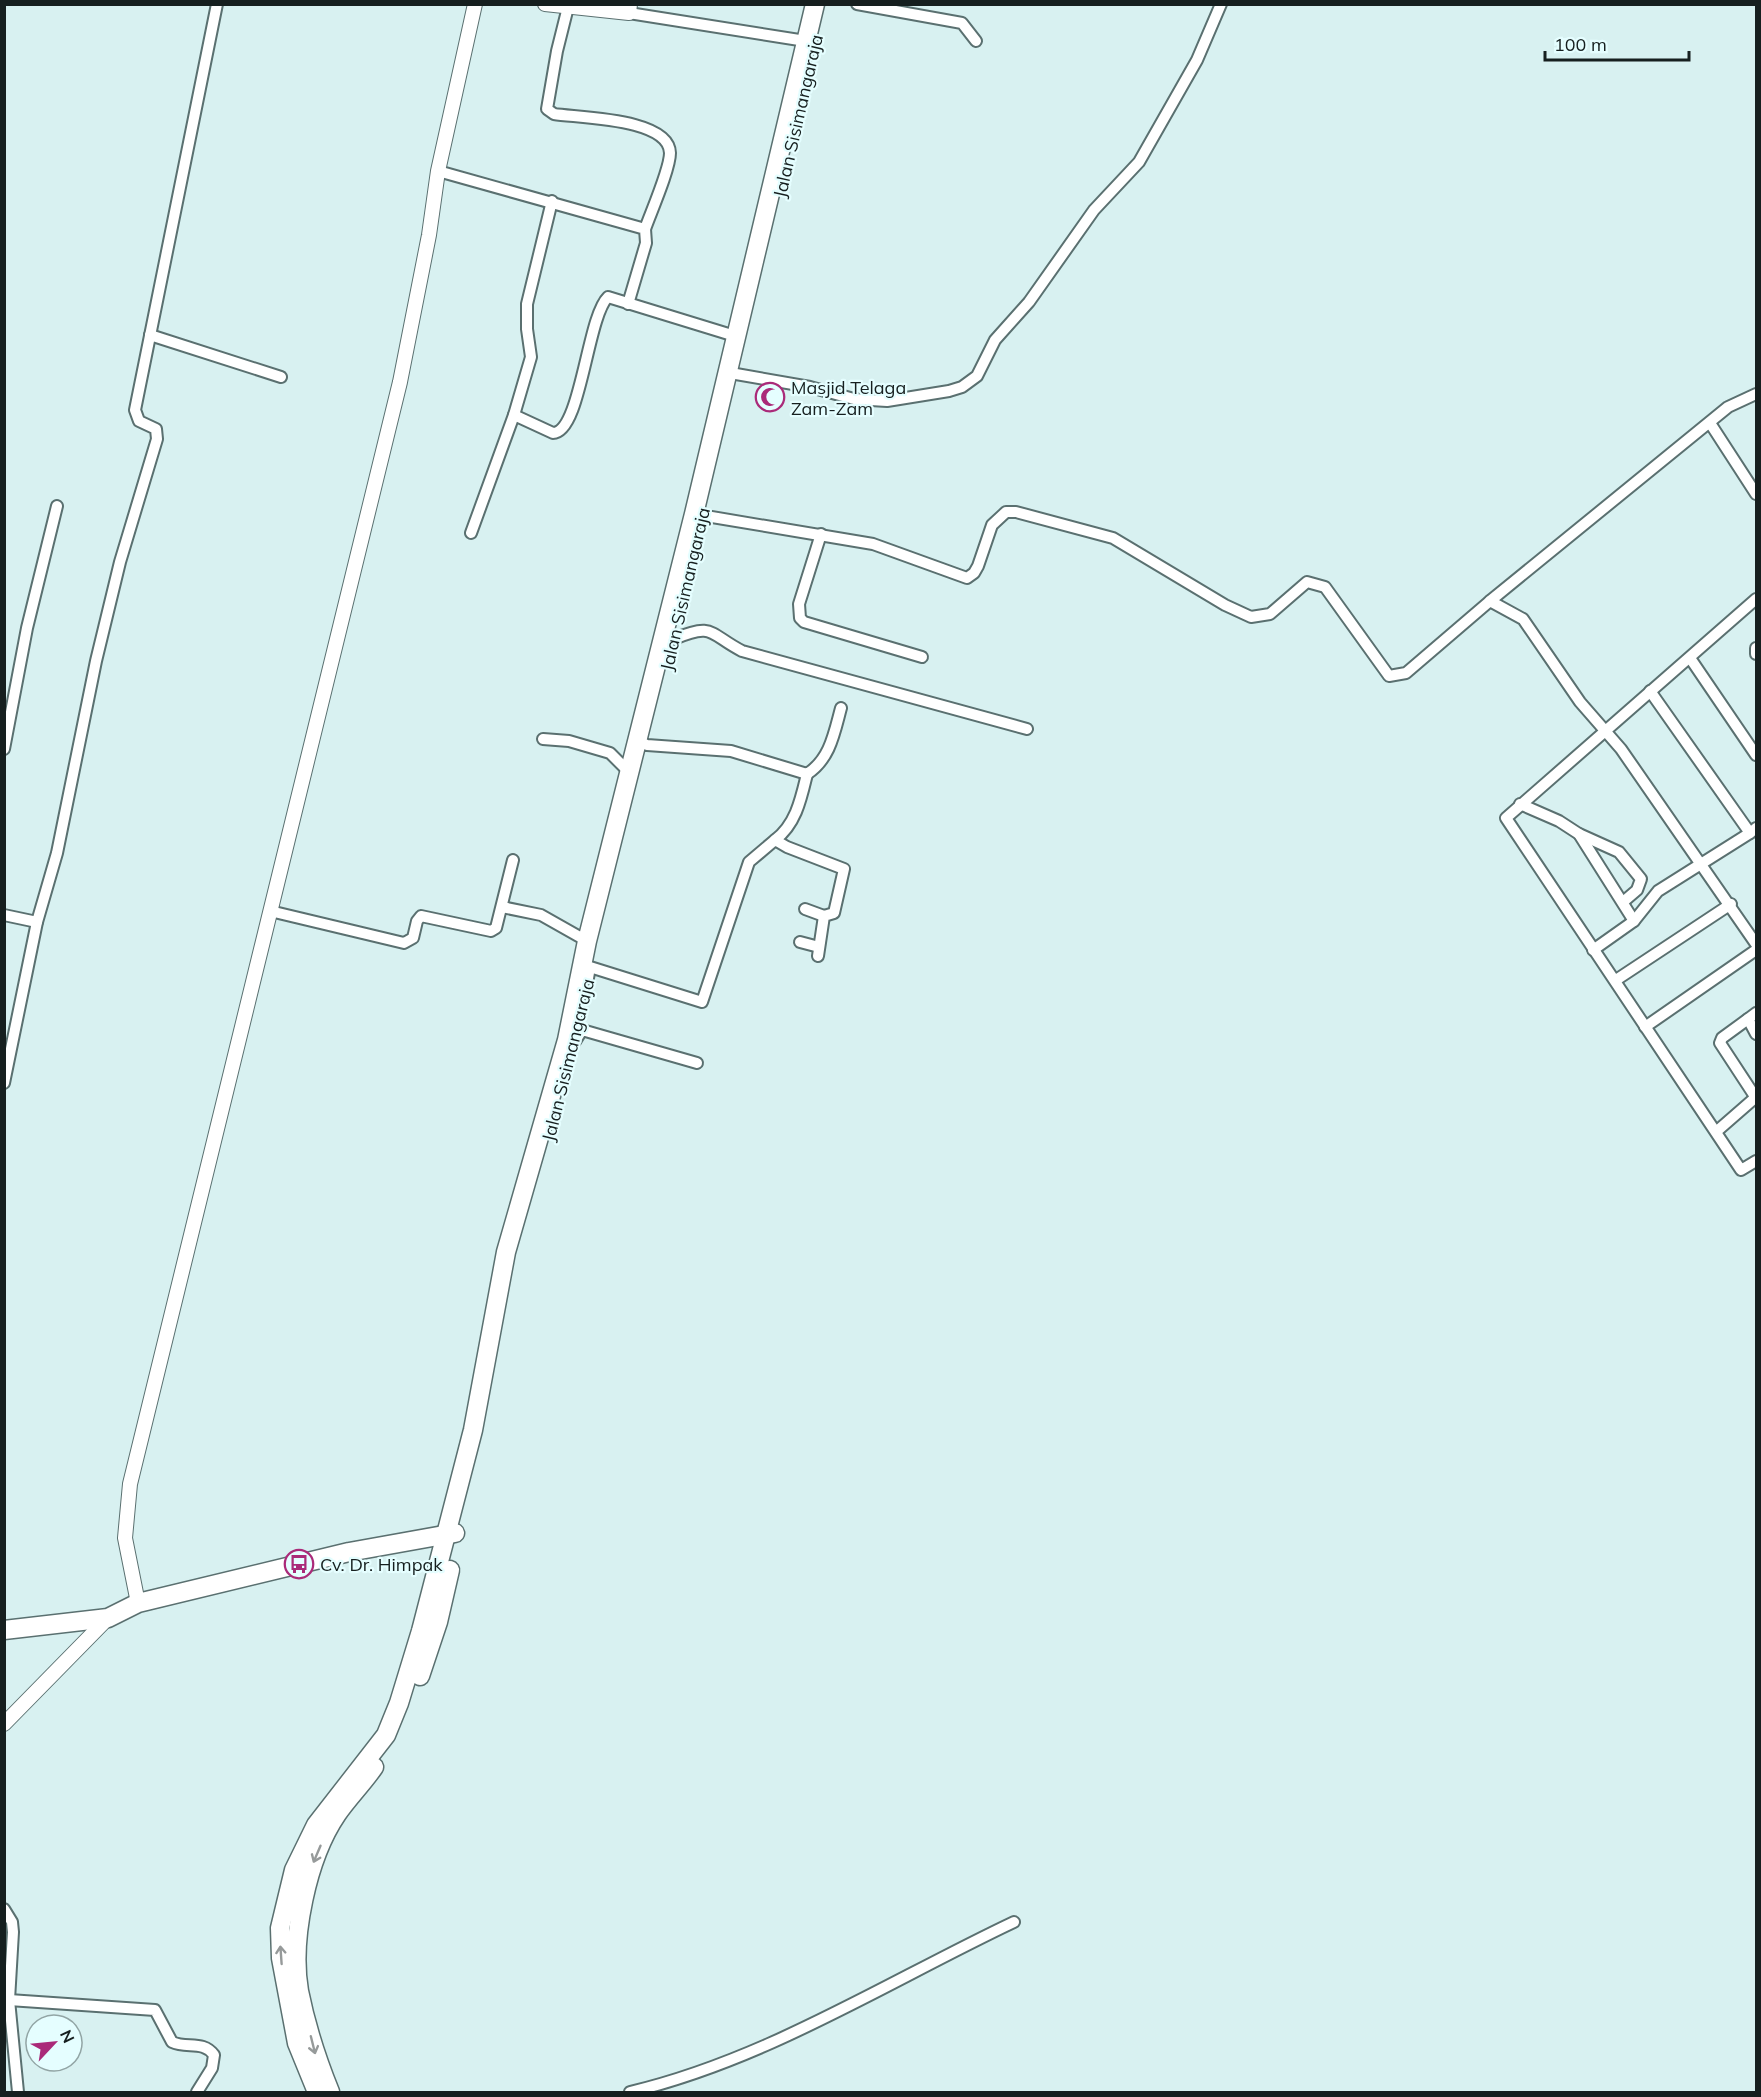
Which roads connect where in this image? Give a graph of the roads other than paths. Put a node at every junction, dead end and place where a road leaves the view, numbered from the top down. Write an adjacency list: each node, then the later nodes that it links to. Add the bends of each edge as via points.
1 (217, 4): 16 (street)
2 (475, 4): 12 (street)
3 (545, 4): 8 (street)
4 (815, 4): 11 (highway, Jalan Sisimangaraja)
5 (824, 4): 11 (highway, Jalan Sisimangaraja)
6 (857, 4): 10 (street, via 962,23)
7 (1221, 4): 19 (street, via 1197,60 1139,162 1094,210 1029,302 995,340 977,376 948,391 887,401 855,399 810,387)
8 (568, 7): 9 (street); 14 (street, via 547,109 554,114 644,126 665,140 670,156)
9 (629, 9): 11 (street)
10 (976, 41)
11 (810, 42): 17 (highway, Jalan Sisimangaraja); 19 (highway, Jalan Sisimangaraja)
12 (438, 171): 13 (street); 55 (street, via 400,382)
13 (552, 201): 14 (street); 21 (street, via 527,304 531,357)
14 (645, 229): 15 (street, via 646,243)
15 (628, 304): 17 (street); 21 (street, via 611,297 605,300 562,431 553,433)
16 (150, 335): 18 (street); 59 (street, via 135,414 139,421 156,429 157,439 120,562 57,853)
17 (735, 336): 19 (highway, Jalan Sisimangaraja)
18 (281, 377)
19 (732, 383): 25 (highway, Jalan Sisimangaraja)
20 (1756, 394): 22 (street, via 1728,407)
21 (514, 415): 26 (street)
22 (1710, 423): 23 (street); 29 (street)
23 (1756, 494)
24 (57, 506): 41 (street, via 27,628)
25 (698, 514): 27 (street); 30 (highway, Jalan Sisimangaraja)
26 (471, 533)
27 (821, 534): 29 (street, via 873,544 967,578 978,566 992,525 1006,512 1016,512 1113,538 1251,617 1270,614 1307,582 1318,583 1389,676 1406,673); 33 (street, via 799,604 800,618)
28 (1756, 599): 34 (street)
29 (1490, 601): 38 (street, via 1523,619 1556,670)
30 (669, 637): 37 (street, via 697,629 711,632 742,651); 40 (highway, Jalan Sisimangaraja)
31 (1756, 648): 32 (street)
32 (1756, 654)
33 (922, 657)
34 (1690, 658): 35 (street); 42 (street)
35 (1650, 691): 38 (street); 46 (street)
36 (841, 708): 44 (street, via 821,765)
37 (1028, 729)
38 (1606, 731): 45 (street); 50 (street)
39 (543, 739): 43 (street, via 569,741 610,753)
40 (642, 743): 43 (highway, Jalan Sisimangaraja); 44 (street, via 731,751); 65 (highway, Jalan Sisimangaraja)
41 (4, 749)
42 (1756, 755)
43 (630, 773): 60 (highway, Jalan Sisimangaraja)
44 (807, 774): 48 (street, via 796,812)
45 (1520, 804): 47 (street); 63 (street, via 1506,818)
46 (1753, 831): 50 (street)
47 (1579, 834): 51 (street); 51 (street, via 1619,852 1641,879 1637,890)
48 (776, 840): 57 (street, via 842,867 834,913); 65 (street, via 749,862 702,1002 590,967)
49 (513, 860): 53 (street)
50 (1704, 865): 52 (street); 58 (street, via 1658,891)
51 (1623, 902): 58 (street)
52 (1731, 904): 62 (street); 66 (street)
53 (502, 907): 55 (street, via 494,930 419,917 411,941 404,943); 60 (street, via 541,915)
54 (805, 909): 57 (street)
55 (270, 911): 77 (street, via 130,1484 124,1538)
56 (4, 915): 59 (street)
57 (824, 916): 61 (street, via 819,951)
58 (1635, 921): 63 (street)
59 (38, 922): 72 (street)
60 (587, 941): 65 (highway, Jalan Sisimangaraja)
61 (800, 942)
62 (1756, 944)
63 (1593, 950): 66 (street)
64 (1756, 950): 68 (street)
65 (584, 980): 70 (highway, Jalan Sisimangaraja)
66 (1616, 980): 68 (street)
67 (1752, 1016): 69 (street); 73 (street, via 1720,1043)
68 (1645, 1027): 74 (street)
69 (1756, 1034)
70 (570, 1041): 71 (street, via 582,1030); 76 (highway, Jalan Sisimangaraja, via 511,1254 484,1400)
71 (697, 1063)
72 (4, 1083)
73 (1756, 1098): 74 (street)
74 (1717, 1131): 75 (street, via 1741,1170)
75 (1756, 1161)
76 (450, 1530): 77 (highway); 86 (highway, one-way to 76, via 297,2043 281,1958 280,1928 294,1870 316,1825 386,1735 409,1674); 87 (highway, Jalan Sisimangaraja, one-way to 87, via 438,1622 416,1690 388,1747 337,1814 315,1858 305,1896 298,1929 299,1990 317,2060)
77 (138, 1603): 78 (highway)
78 (108, 1618): 79 (highway); 80 (street)
79 (4, 1630)
80 (4, 1724)
81 (4, 1909): 83 (street, via 13,1932)
82 (1014, 1922): 88 (street, via 766,2045 667,2084)
83 (9, 2000): 84 (street); 85 (street, via 154,2010 172,2042 185,2047 201,2045 214,2055 212,2068)
84 (18, 2092)
85 (197, 2092)
86 (317, 2092)
87 (330, 2092)
88 (630, 2092)

